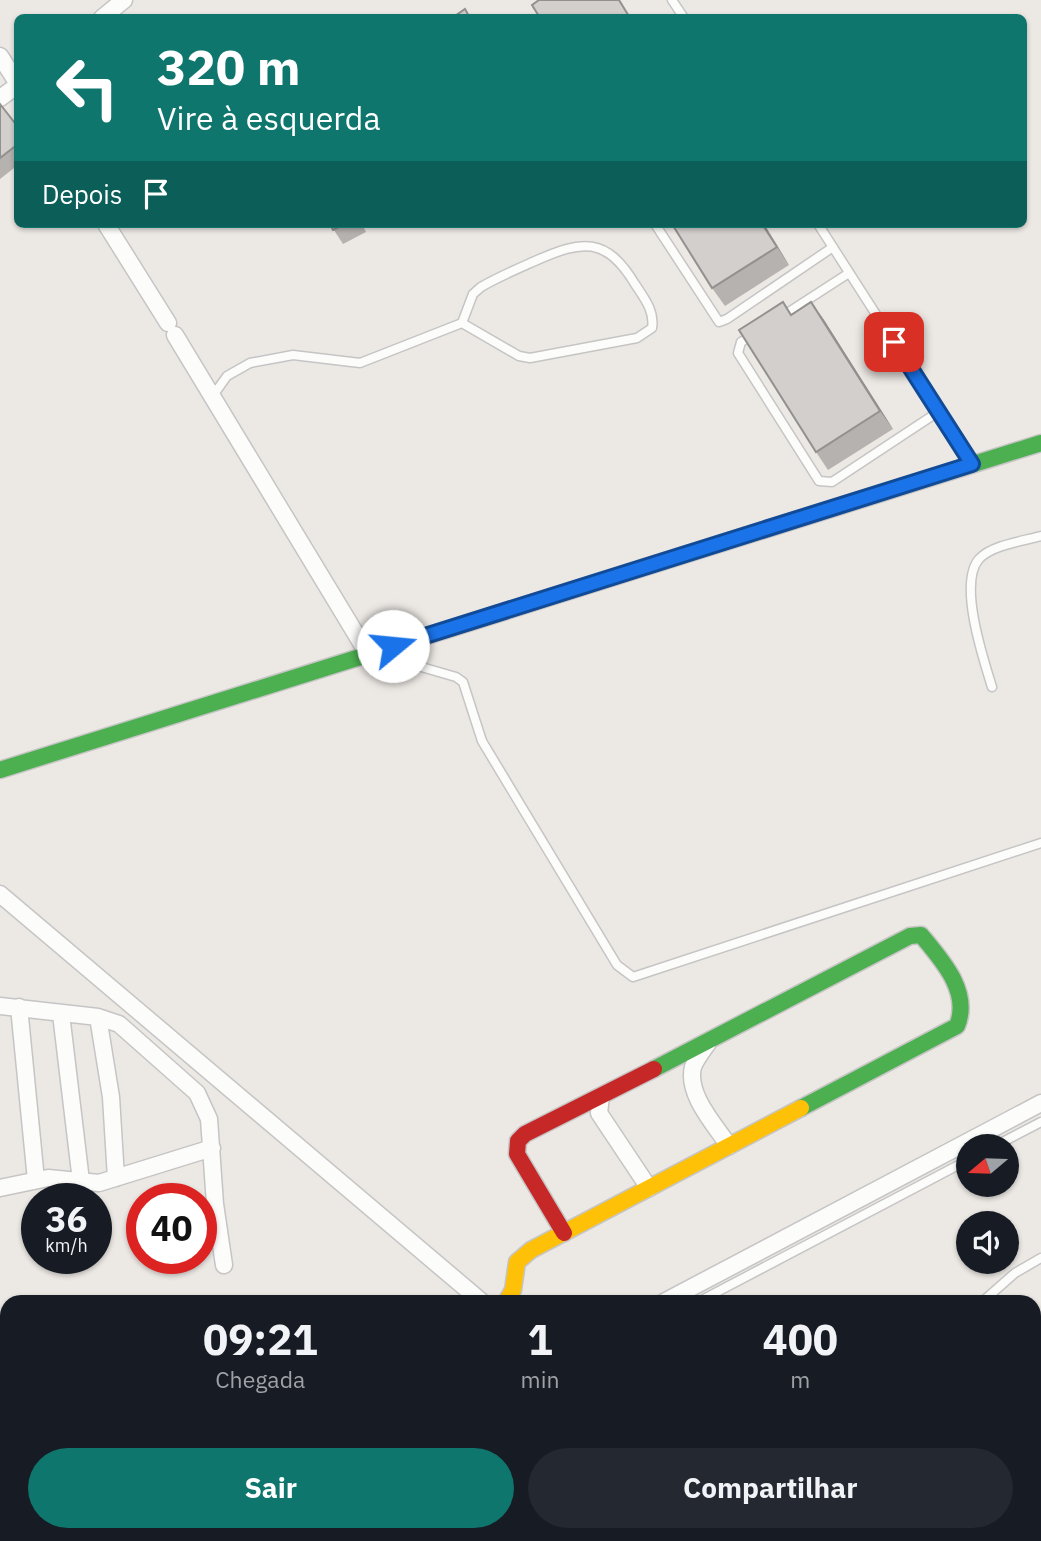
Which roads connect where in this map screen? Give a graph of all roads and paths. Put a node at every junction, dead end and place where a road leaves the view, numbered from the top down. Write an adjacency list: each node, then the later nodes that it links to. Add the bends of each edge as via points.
1 (124, 0): 2 (street)
2 (107, 14)
3 (0, 56): 4 (street)
4 (14, 78)
5 (14, 87): 6 (street)
6 (0, 99)
7 (108, 228): 15 (street)
8 (658, 228): 10 (lane, via 719,322)
9 (821, 228): 10 (lane)
10 (833, 247): 11 (lane)
11 (849, 273): 12 (lane); 16 (lane)
12 (774, 321)
13 (462, 324): 13 (lane, via 530,358 637,338 652,328 653,321 649,307 615,256 579,245 481,287 473,294); 15 (lane, via 360,363 293,355 250,363 227,376)
14 (763, 328): 16 (lane, via 741,342 737,353 819,481 832,482)
15 (212, 397): 20 (street)
16 (938, 412): 18 (lane)
17 (1041, 443): 18 (street)
18 (972, 464): 20 (street)
19 (1041, 536): 22 (lane, via 984,555 972,571 972,603)
20 (368, 654): 23 (street)
21 (418, 666): 24 (lane, via 463,682 482,741 617,965 633,977)
22 (992, 687)
23 (0, 770)
24 (1041, 843)
25 (0, 894): 46 (street)
26 (0, 1006): 27 (street)
27 (19, 1007): 28 (street); 39 (street)
28 (61, 1014): 29 (street); 40 (street)
29 (98, 1017): 36 (street, via 130,1031 197,1093 209,1119); 38 (street, via 111,1097)
30 (708, 1043): 31 (street); 35 (street, via 694,1065 692,1080 700,1103); 35 (street, via 910,936 921,935 939,955 963,1009 957,1026)
31 (601, 1096): 42 (street, via 599,1113); 43 (street, via 518,1141 517,1154)
32 (1041, 1103): 48 (street)
33 (1041, 1122): 34 (lane)
34 (1018, 1134)
35 (729, 1146): 42 (street)
36 (212, 1148): 38 (street); 45 (street)
37 (956, 1166): 49 (lane)
38 (116, 1178): 40 (street, via 99,1183)
39 (36, 1180): 40 (street); 41 (street)
40 (81, 1181)
41 (0, 1188)
42 (649, 1188): 43 (street)
43 (564, 1233): 47 (street, via 517,1262)
44 (1039, 1258): 50 (lane)
45 (224, 1265)
46 (474, 1295)
47 (510, 1295)
48 (677, 1295)
49 (711, 1295)
50 (991, 1295)

